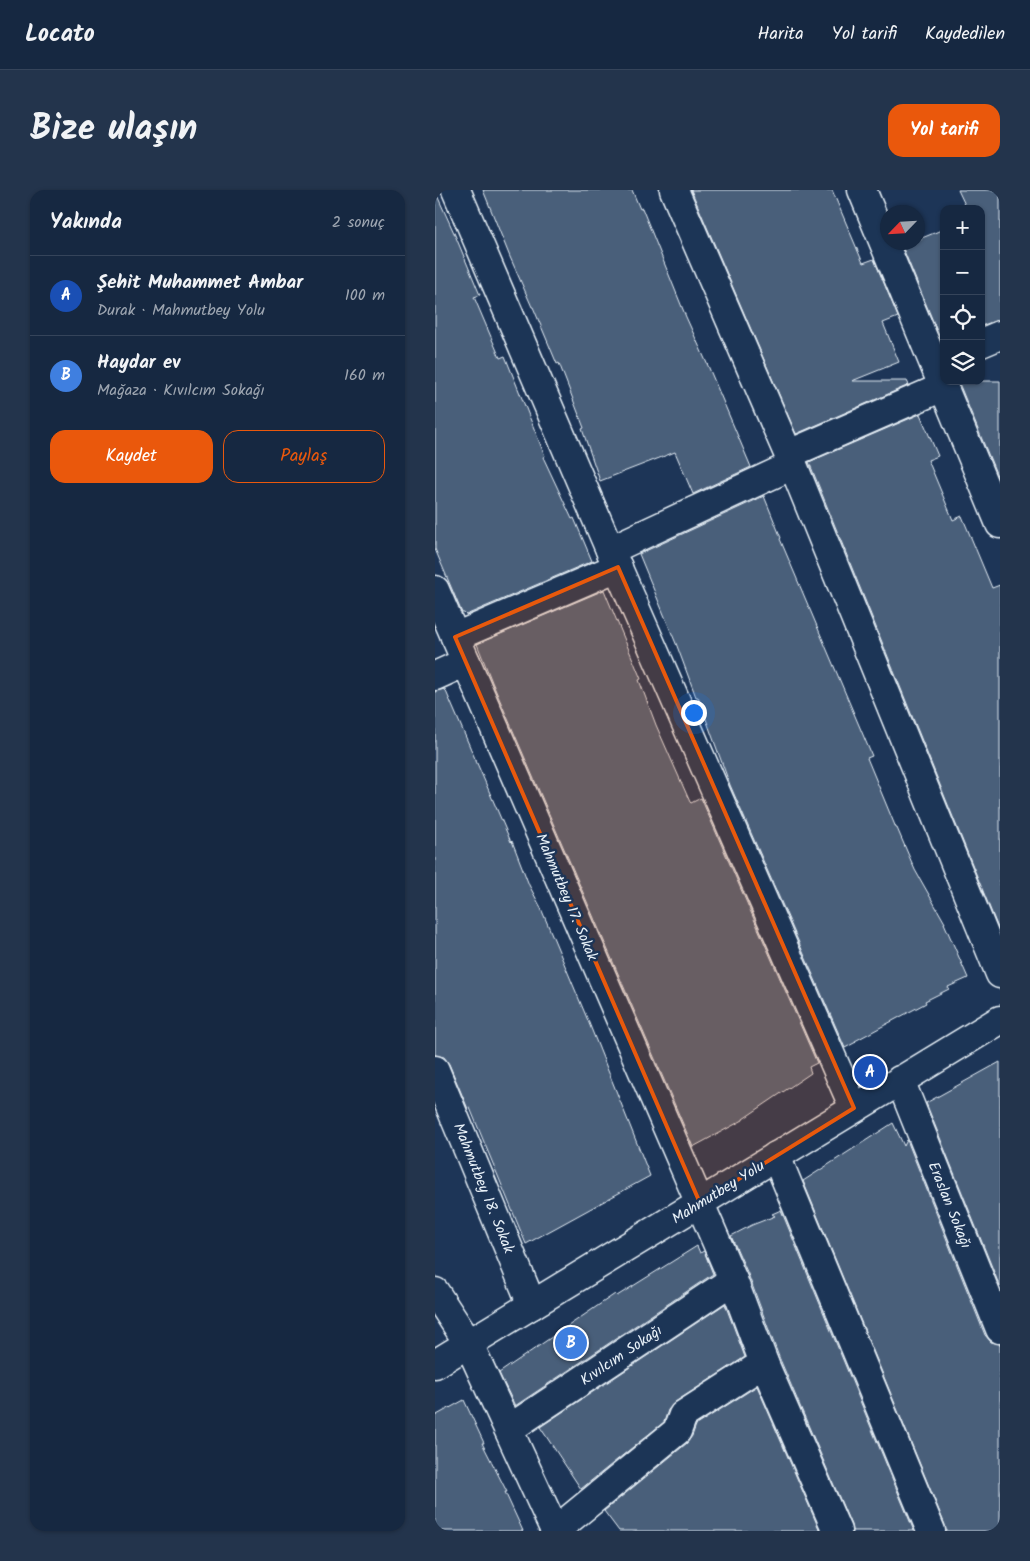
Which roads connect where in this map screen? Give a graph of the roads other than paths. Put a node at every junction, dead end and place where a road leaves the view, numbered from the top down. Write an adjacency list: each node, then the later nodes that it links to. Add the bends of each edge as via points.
1 (456, 190): 10 (street)
2 (674, 190): 8 (street)
3 (862, 190): 6 (street)
4 (1000, 335): 5 (street)
5 (985, 341)
6 (940, 371): 8 (street)
7 (945, 385): 9 (street)
8 (791, 460): 10 (street); 15 (street)
9 (1000, 524)
10 (614, 558): 12 (street); 19 (street)
11 (435, 590): 12 (street, Mahmutbey 17. Sokak)
12 (455, 637): 13 (street, Mahmutbey 17. Sokak)
13 (466, 662): 14 (street); 21 (street, Mahmutbey 17. Sokak)
14 (435, 676)
15 (1000, 974)
16 (999, 1023): 18 (street, Mahmutbey Yolu)
17 (435, 1070): 24 (street, Mahmutbey 18. Sokak)
18 (900, 1080): 19 (street, Mahmutbey Yolu); 25 (street, Eraslan Sokağı)
19 (854, 1108): 20 (street, Mahmutbey Yolu)
20 (776, 1156): 21 (street, Mahmutbey Yolu); 32 (street)
21 (700, 1203): 22 (street, Mahmutbey 17. Sokak); 24 (street, Mahmutbey Yolu)
22 (733, 1280): 27 (street, Mahmutbey 17. Sokak); 29 (street, Kıvılcım Sokağı)
23 (435, 1292): 26 (street)
24 (532, 1305): 26 (street, Mahmutbey Yolu)
25 (1000, 1329)
26 (469, 1344): 28 (street, Mahmutbey Yolu); 29 (street)
27 (764, 1363): 30 (street, via 683,1415 677,1431); 31 (street, Mahmutbey 17. Sokak)
28 (435, 1364)
29 (509, 1430): 30 (street)
30 (555, 1531)
31 (837, 1531)
32 (931, 1531)

